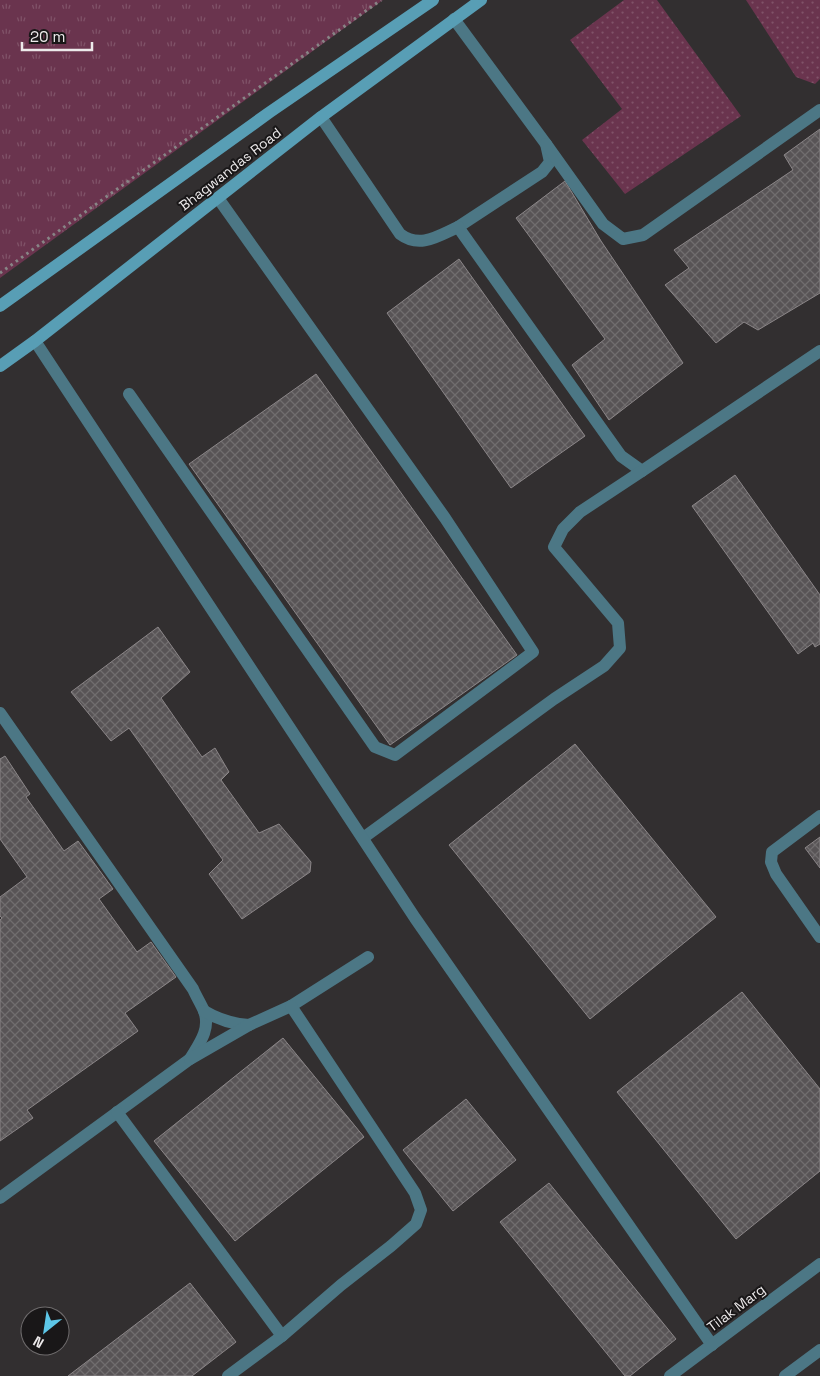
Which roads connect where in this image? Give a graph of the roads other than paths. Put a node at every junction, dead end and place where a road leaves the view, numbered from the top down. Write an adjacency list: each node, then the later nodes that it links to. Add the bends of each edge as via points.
1 (433, 0): 9 (street, Bhagwandas Road, via 270,112)
2 (481, 0): 3 (street, Bhagwandas Road)
3 (454, 19): 5 (street, Bhagwandas Road); 6 (street)
4 (820, 110): 6 (street, via 643,235 623,238 603,224)
5 (321, 117): 7 (street, Bhagwandas Road); 8 (street, via 400,234 408,240 423,242)
6 (546, 144): 8 (street, via 550,162 542,172)
7 (218, 198): 10 (street, Bhagwandas Road); 13 (street, via 445,518 533,652 395,755 375,747)
8 (458, 228): 14 (street, via 621,456)
9 (0, 306)
10 (35, 342): 12 (street, Bhagwandas Road); 17 (street)
11 (820, 351): 14 (street)
12 (0, 366)
13 (129, 394)
14 (642, 471): 17 (street, via 580,512 563,529 554,547 618,623 620,648 604,666)
15 (0, 713): 21 (street, via 193,989)
16 (820, 816): 18 (street, via 772,852 771,862)
17 (363, 838): 28 (street, via 415,918)
18 (820, 937)
19 (368, 957): 20 (street)
20 (291, 1006): 22 (street); 27 (street, via 415,1193 421,1210 416,1224)
21 (204, 1011): 22 (street, via 226,1021); 23 (street, via 203,1037)
22 (250, 1025): 23 (street)
23 (190, 1060): 24 (street)
24 (117, 1112): 25 (street); 27 (street)
25 (0, 1198)
26 (820, 1264): 28 (street, Tilak Marg)
27 (282, 1336): 30 (street)
28 (712, 1345): 31 (street, Tilak Marg)
29 (820, 1350): 32 (street)
30 (228, 1376)
31 (670, 1376)
32 (785, 1376)

